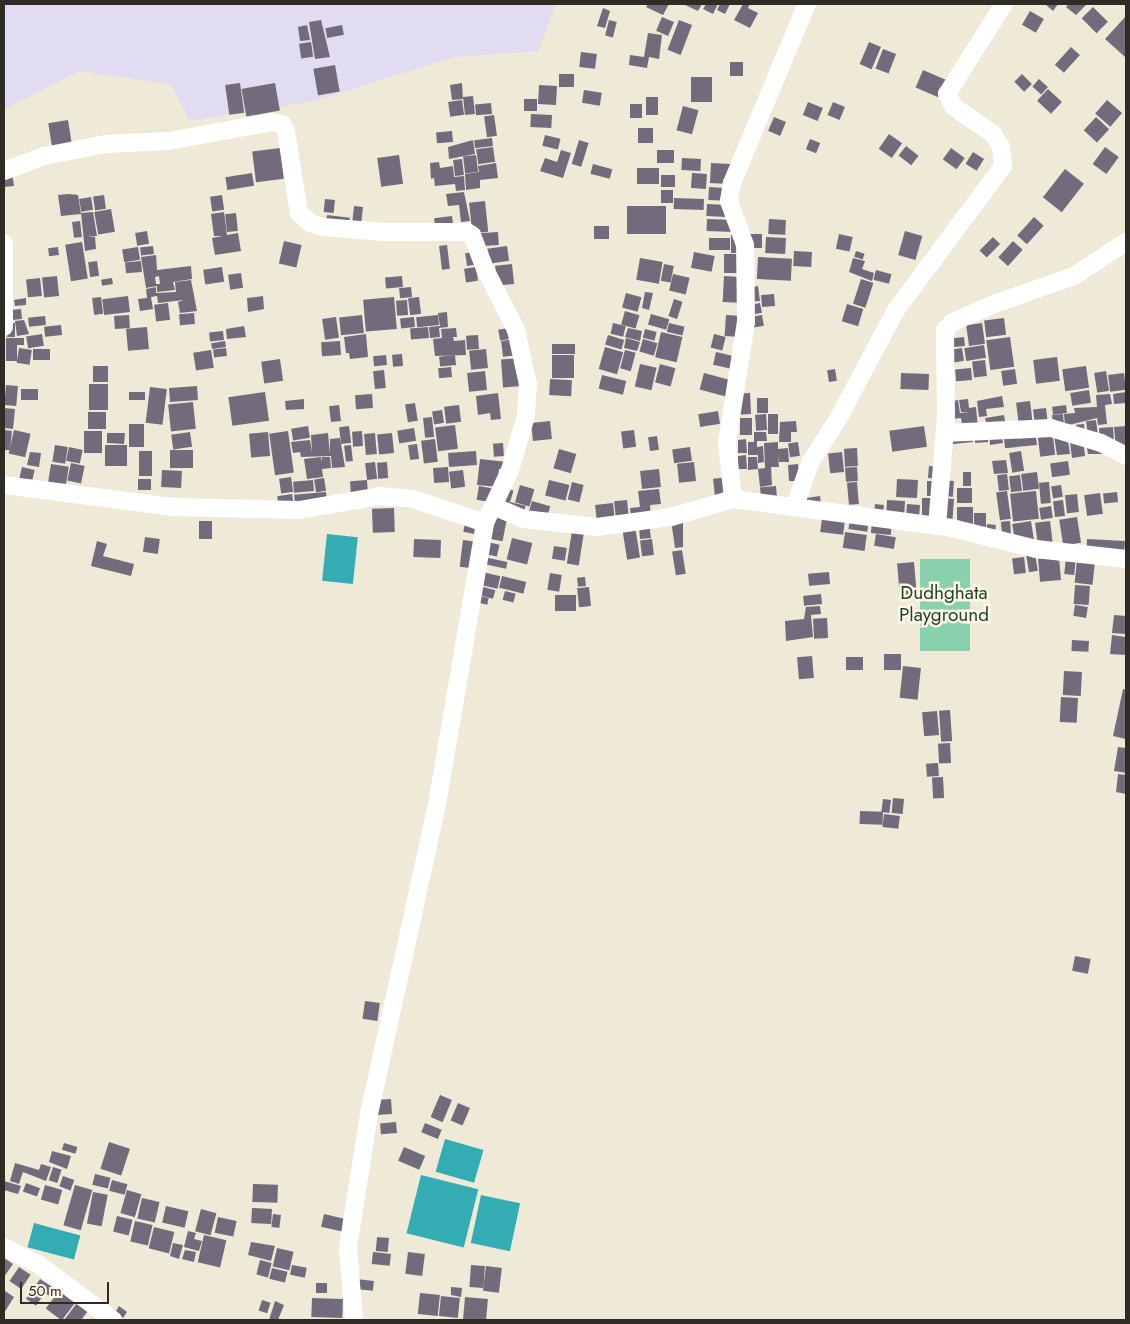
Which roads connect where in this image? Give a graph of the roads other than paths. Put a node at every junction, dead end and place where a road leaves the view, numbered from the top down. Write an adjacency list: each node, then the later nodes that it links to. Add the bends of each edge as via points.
1 (807, 4): 10 (street, via 732,183 729,201 745,245 746,303 734,413 727,443)
2 (1004, 4): 12 (street, via 947,94 954,107 993,134 1001,147 1002,166 896,310 838,419 810,463)
3 (4, 171): 11 (street, via 44,156 106,144 168,141 272,122 282,124 286,131 299,213 310,223 384,232 467,232 472,235 484,269 516,330 528,384 526,416 510,470)
4 (1126, 242): 7 (street, via 1074,276 952,322 945,330)
5 (4, 243): 6 (street)
6 (4, 327)
7 (945, 433): 8 (street, via 1051,428 1101,442); 14 (street)
8 (1126, 456)
9 (4, 485): 13 (street, via 173,507 300,510 380,496 413,499)
10 (733, 499): 11 (street, via 671,517 597,527 524,519); 12 (street)
11 (494, 506): 13 (street)
12 (795, 506): 14 (street)
13 (485, 523): 18 (street, via 436,810 369,1114 348,1247)
14 (937, 526): 15 (street, via 1036,549)
15 (1126, 559)
16 (4, 1247): 17 (street, via 38,1264)
17 (113, 1320)
18 (354, 1320)

